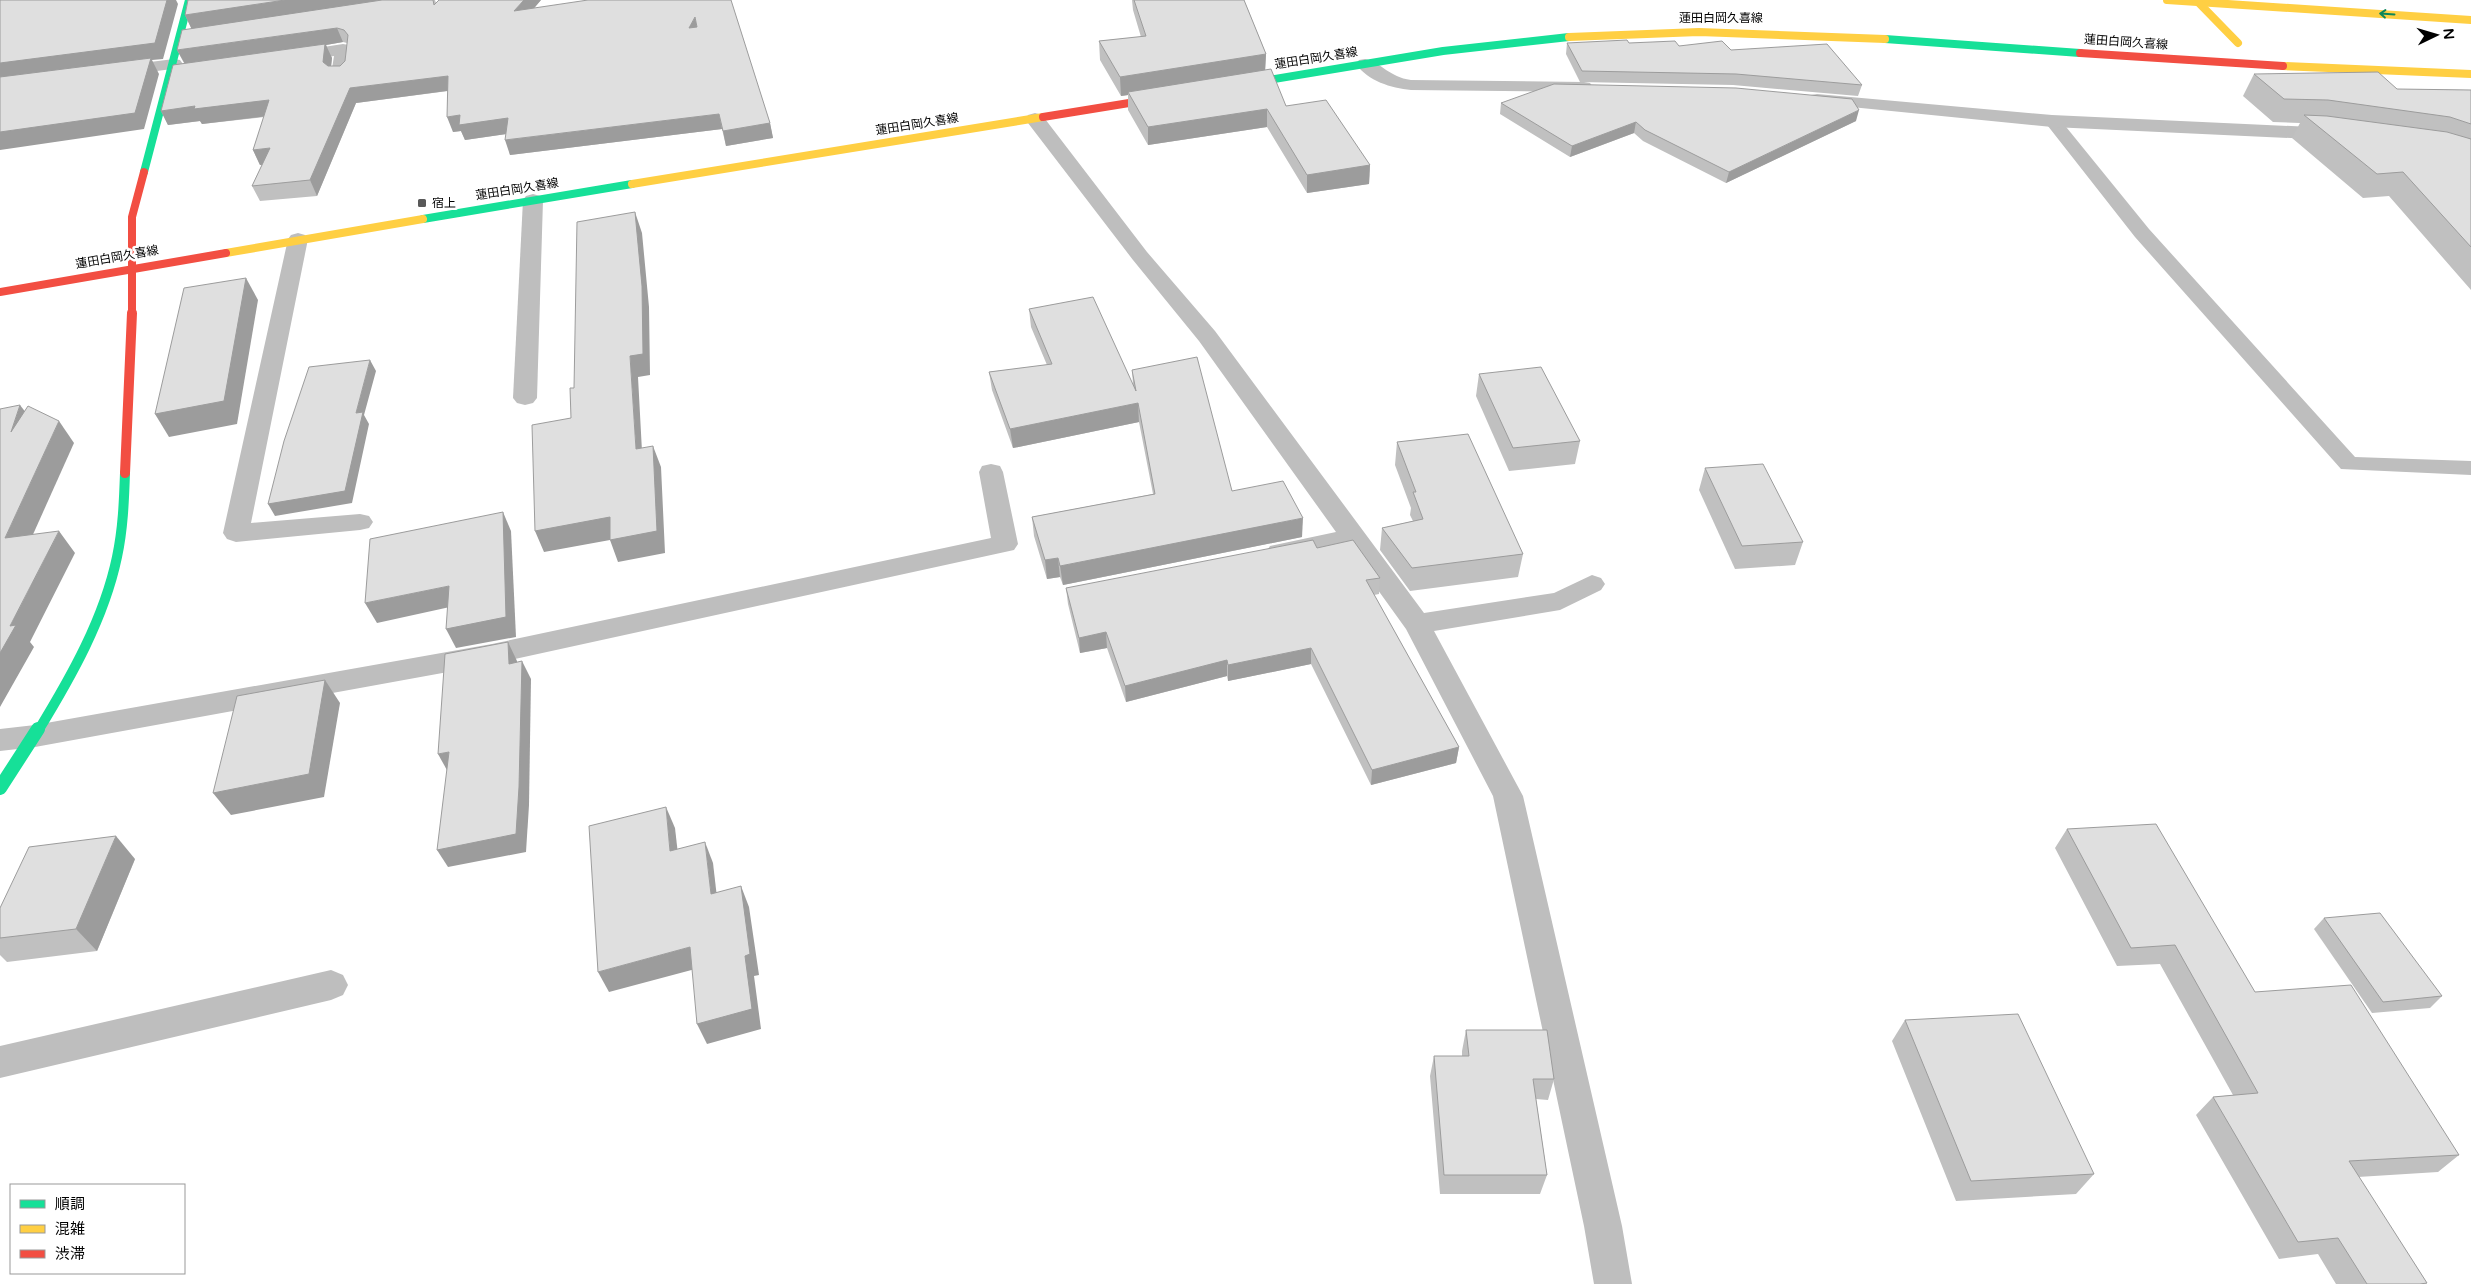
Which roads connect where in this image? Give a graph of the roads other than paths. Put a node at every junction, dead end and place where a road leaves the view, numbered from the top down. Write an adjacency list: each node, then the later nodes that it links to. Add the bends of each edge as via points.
1 (189, 0): 6 (main road)
2 (2167, 0): 4 (main road, one-way to 2)
3 (2196, 0): 9 (main road, bridge)
4 (2471, 20)
5 (200, 36): 6 (street)
6 (180, 39): 10 (main road)
7 (276, 59): 13 (street, via 343,50)
8 (1364, 64): 9 (main road, 蓮田白岡久喜線, via 1549,38 1710,31 1823,34); 14 (main road, 蓮田白岡久喜線); 15 (street, via 1392,83 1411,85)
9 (2260, 65): 12 (main road, 蓮田白岡久喜線)
10 (178, 70): 11 (street); 23 (main road, via 132,217)
11 (97, 74)
12 (2471, 74)
13 (340, 75)
14 (1229, 86)
15 (1598, 88)
16 (1180, 94): 18 (main road, 蓮田白岡久喜線)
17 (1799, 98): 19 (street)
18 (1034, 119): 21 (main road, 蓮田白岡久喜線); 29 (street, via 1140,256 1207,336)
19 (2052, 121): 20 (street, via 2315,131); 26 (lane, via 2142,233 2350,464)
20 (2352, 136)
21 (533, 200): 22 (main road, 蓮田白岡久喜線); 25 (street)
22 (298, 240): 23 (main road, 蓮田白岡久喜線); 28 (street, via 236,533)
23 (132, 267): 24 (main road, 蓮田白岡久喜線); 33 (main road, via 122,522 114,570 92,633)
24 (0, 292)
25 (525, 398)
26 (2471, 468)
27 (991, 472): 33 (street, via 1005,544 492,654)
28 (360, 522)
29 (1354, 537): 30 (street); 32 (street)
30 (1256, 556)
31 (1592, 584): 32 (street, via 1560,601)
32 (1417, 624): 38 (street, via 1508,796)
33 (35, 736): 34 (street); 35 (main road)
34 (0, 740)
35 (0, 788)
36 (331, 985): 37 (street)
37 (0, 1062)
38 (1613, 1284)

